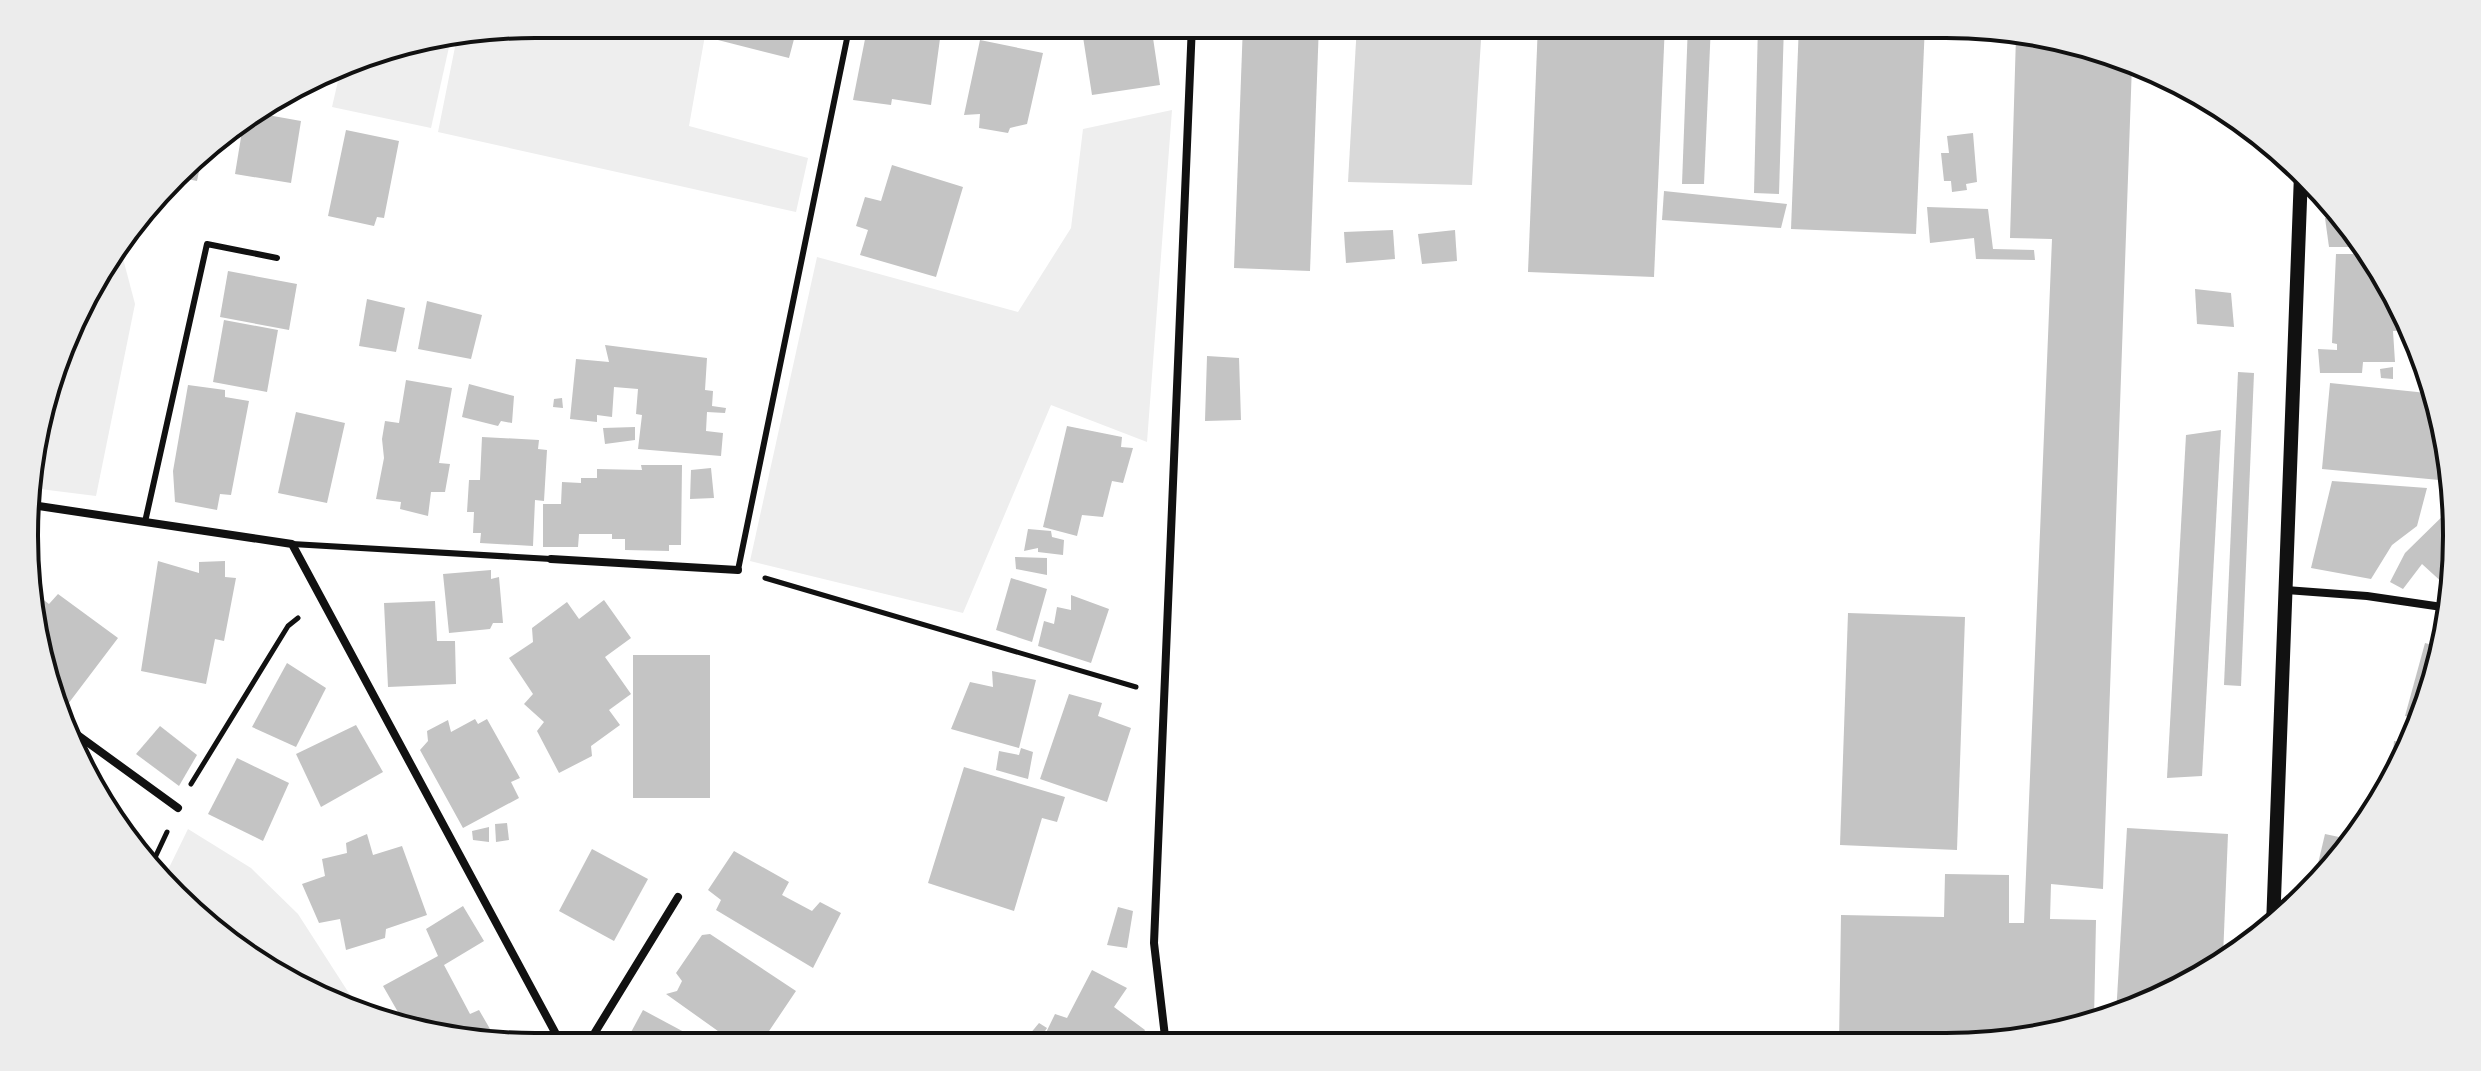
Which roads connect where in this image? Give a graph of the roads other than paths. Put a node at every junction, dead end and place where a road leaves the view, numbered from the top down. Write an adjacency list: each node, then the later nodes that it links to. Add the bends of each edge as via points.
1 (847, 38): 9 (lane)
2 (1191, 38): 18 (street, via 1154,943)
3 (2300, 187): 10 (street)
4 (277, 258): 6 (lane, via 207,244)
5 (39, 506): 6 (street)
6 (145, 522): 7 (street)
7 (292, 544): 8 (lane); 16 (street)
8 (551, 559): 9 (street)
9 (738, 570)
10 (2285, 590): 11 (street); 15 (street)
11 (2438, 606)
12 (81, 738): 13 (street)
13 (178, 808)
14 (678, 897): 17 (street)
15 (2274, 910)
16 (555, 1033)
17 (595, 1033)
18 (1165, 1033)

